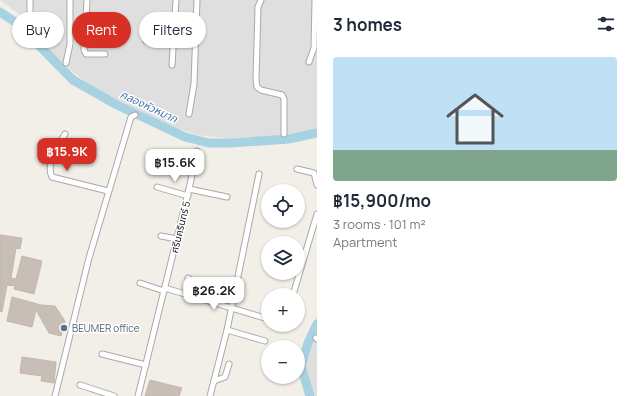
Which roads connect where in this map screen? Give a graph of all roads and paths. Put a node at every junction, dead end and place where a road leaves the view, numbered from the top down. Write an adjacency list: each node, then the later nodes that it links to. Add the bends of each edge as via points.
1 (30, 0): 8 (street)
2 (70, 0): 13 (street, via 70,44)
3 (87, 0): 11 (street, via 84,50 88,55)
4 (176, 0): 9 (street)
5 (197, 0): 15 (street, via 194,84)
6 (261, 0): 18 (street, via 258,7 257,87 282,95)
7 (315, 0): 12 (street, via 314,48)
8 (30, 12)
9 (176, 12)
10 (174, 48): 14 (street)
11 (105, 54)
12 (309, 62)
13 (66, 63)
14 (172, 65)
15 (189, 114)
16 (135, 115): 25 (street, via 131,118)
17 (66, 134): 25 (street, via 54,154 50,170 52,177)
18 (284, 134)
19 (197, 151): 24 (street, ศรีนครินทร์ 5)
20 (297, 169): 22 (street, via 314,173)
21 (259, 174): 36 (street)
22 (317, 184)
23 (157, 187): 26 (street)
24 (189, 189): 26 (street, ศรีนครินทร์ 5); 27 (street)
25 (108, 190): 45 (street)
26 (188, 196): 30 (street, ศรีนครินทร์ 5)
27 (227, 197)
28 (317, 214): 33 (street)
29 (161, 236): 30 (street)
30 (177, 239): 34 (street, ศรีนครินทร์ 5)
31 (188, 278): 35 (street, via 198,284)
32 (140, 284): 34 (street)
33 (295, 288)
34 (165, 289): 35 (street); 42 (street, ศรีนครินทร์ 5)
35 (198, 297): 36 (street)
36 (232, 308): 37 (street); 38 (street)
37 (261, 317)
38 (227, 330): 39 (street); 43 (street)
39 (265, 340)
40 (102, 354): 42 (street)
41 (229, 364): 43 (street, via 223,378)
42 (146, 365): 47 (street, ศรีนครินทร์ 5)
43 (214, 381): 48 (street)
44 (80, 385): 46 (street)
45 (55, 396)
46 (114, 396)
47 (138, 396)
48 (210, 396)

